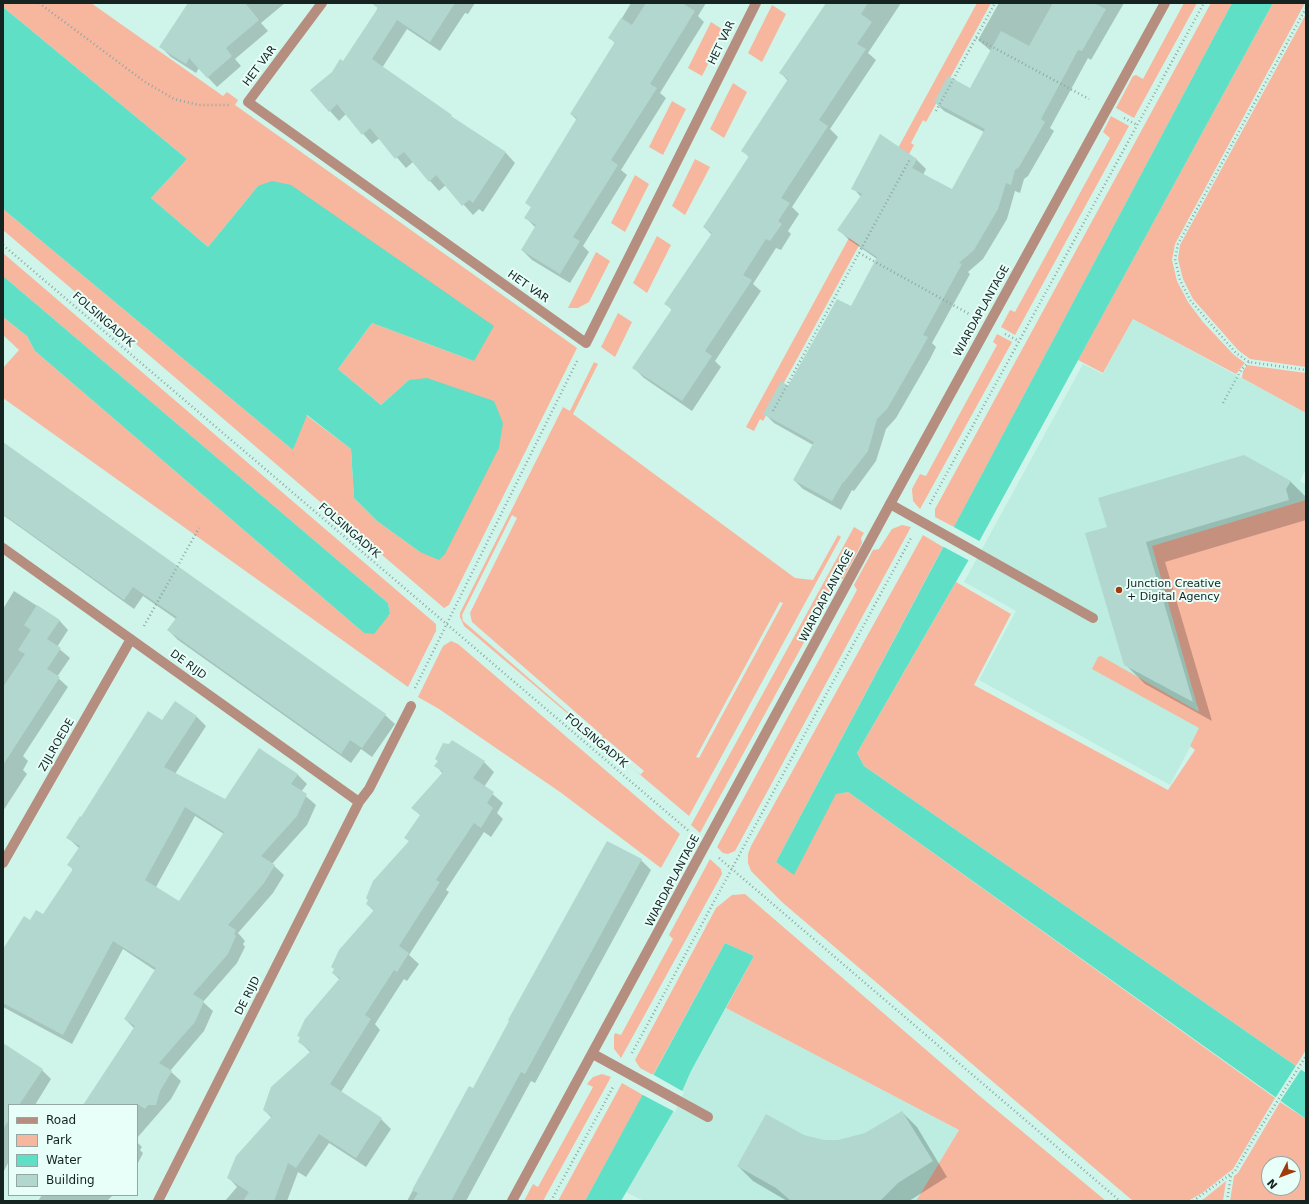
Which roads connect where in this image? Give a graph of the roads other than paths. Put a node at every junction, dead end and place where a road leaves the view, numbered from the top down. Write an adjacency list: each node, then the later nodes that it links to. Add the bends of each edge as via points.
1 (322, 3): 2 (street, HET VAR, via 248,102 586,343)
2 (756, 3)
3 (1165, 3): 4 (street, WIARDAPLANTAGE)
4 (890, 504): 6 (street); 11 (street, WIARDAPLANTAGE)
5 (3, 548): 7 (street, DE RIJD)
6 (1093, 618)
7 (131, 640): 9 (street, DE RIJD); 10 (street, ZIJLROEDE)
8 (412, 706): 9 (street, DE RIJD, via 369,789)
9 (359, 802): 13 (street, DE RIJD)
10 (3, 863)
11 (593, 1054): 12 (street); 14 (street, WIARDAPLANTAGE)
12 (708, 1117)
13 (158, 1201)
14 (512, 1201)

